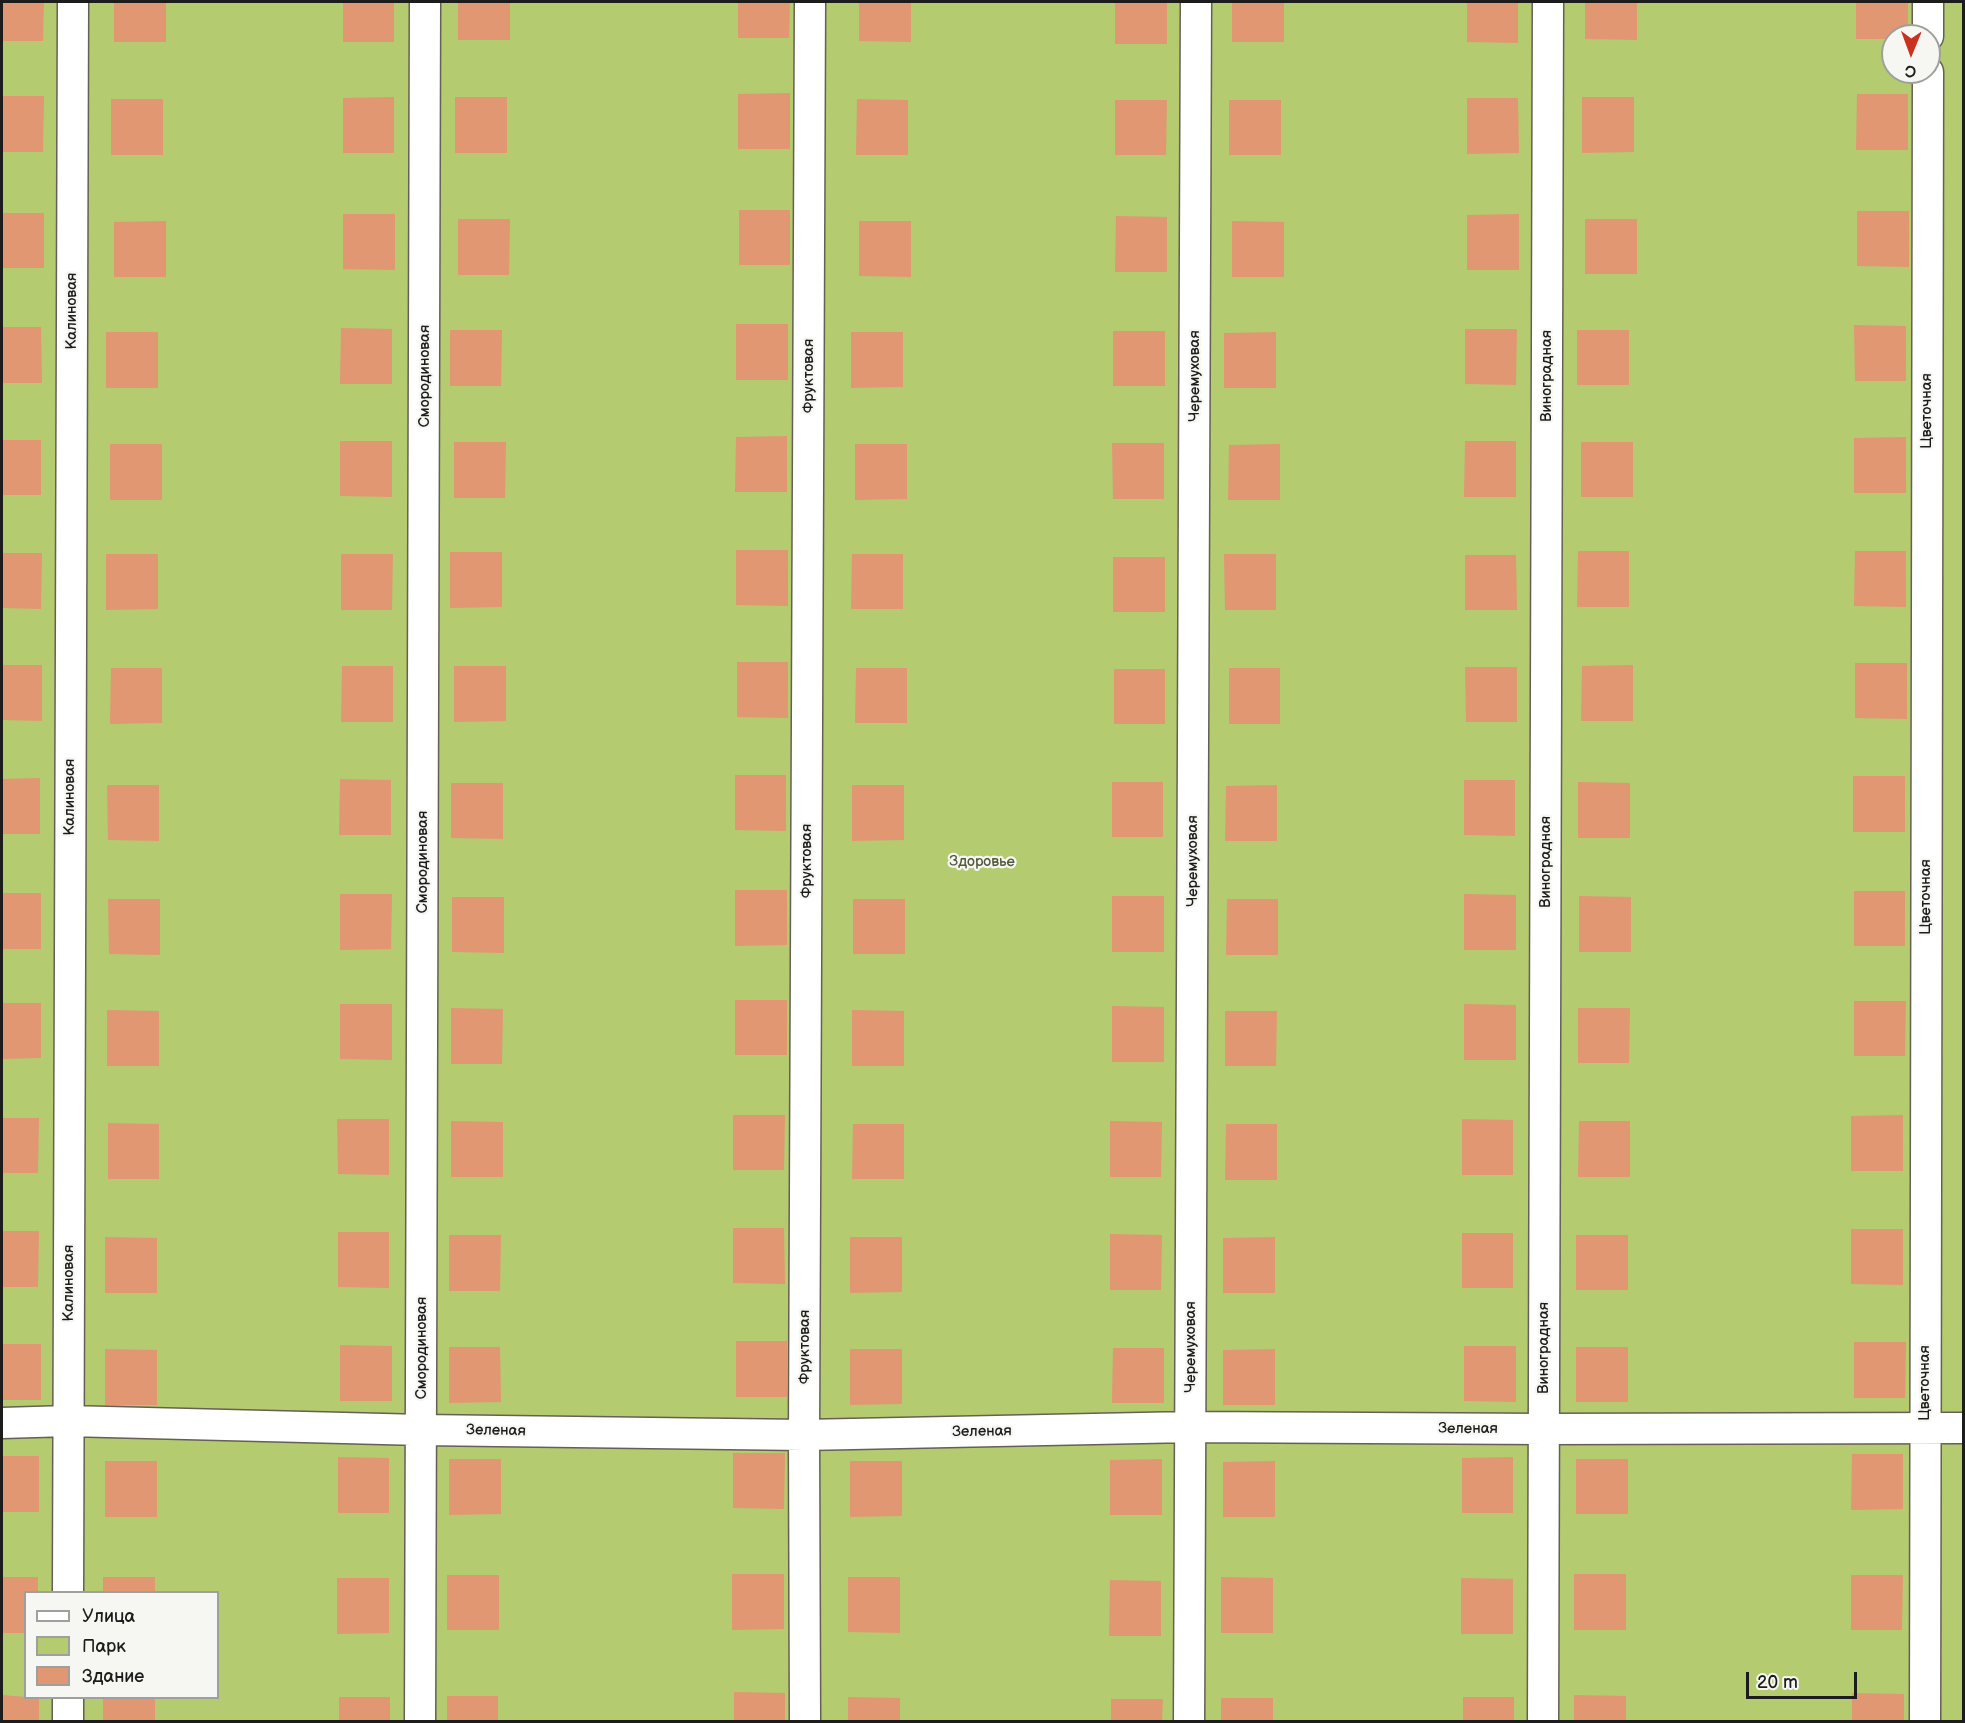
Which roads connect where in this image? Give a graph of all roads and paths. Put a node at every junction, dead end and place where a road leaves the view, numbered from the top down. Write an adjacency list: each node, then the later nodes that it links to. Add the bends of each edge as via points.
1 (73, 2): 9 (street, Калиновая)
2 (425, 2): 15 (street, Смородиновая)
3 (810, 2): 16 (street, Фруктовая)
4 (1196, 2): 11 (street, Черемуховая)
5 (1548, 2): 14 (street, Виноградная)
6 (1928, 2): 7 (street)
7 (1928, 24)
8 (1928, 84): 12 (street, Цветочная)
9 (68, 1421): 10 (street, Зеленая); 15 (street, Зеленая); 17 (street, Калиновая)
10 (2, 1423)
11 (1190, 1427): 14 (street, Зеленая); 16 (street, Зеленая); 22 (street, Черемуховая)
12 (1925, 1428): 13 (street, Зеленая); 14 (street, Зеленая); 24 (street, Цветочная)
13 (1964, 1428)
14 (1544, 1429): 23 (street, Виноградная)
15 (422, 1430): 16 (street, Зеленая); 20 (street, Смородиновая)
16 (804, 1435): 21 (street, Фруктовая)
17 (68, 1591)
18 (68, 1699): 19 (street)
19 (68, 1722)
20 (420, 1722)
21 (805, 1722)
22 (1189, 1722)
23 (1543, 1722)
24 (1925, 1722)

